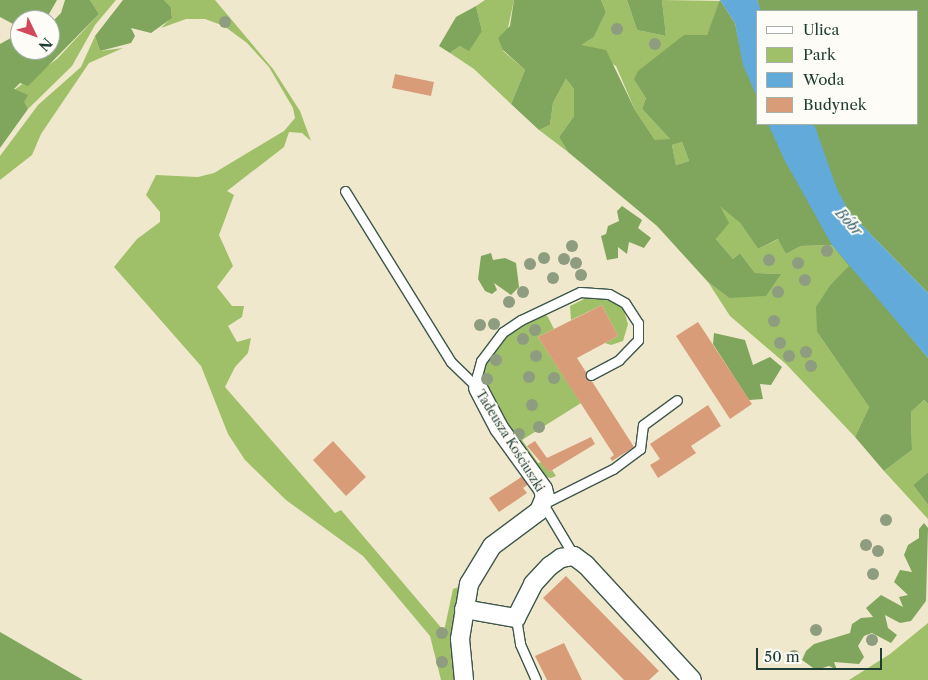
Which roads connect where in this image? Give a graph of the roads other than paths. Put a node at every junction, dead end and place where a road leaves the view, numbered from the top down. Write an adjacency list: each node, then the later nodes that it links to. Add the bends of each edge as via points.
1 (345, 191): 3 (lane, Tadeusza Kościuszki, via 451,362)
2 (591, 376): 3 (lane, via 619,360 638,340 638,323 625,303 610,294 580,292 503,332 481,361 476,376)
3 (478, 388): 5 (street, Tadeusza Kościuszki, via 499,428 543,489)
4 (677, 400): 5 (lane, via 643,425 640,449 613,469)
5 (543, 504): 6 (lane); 7 (street, Tadeusza Kościuszki, via 539,511 492,546 469,584)
6 (574, 556): 8 (street, via 561,558 533,584); 11 (street)
7 (464, 609): 8 (street); 9 (street, Tadeusza Kościuszki, via 460,639)
8 (516, 618): 10 (lane, via 520,644)
9 (464, 680)
10 (536, 680)
11 (692, 680)

